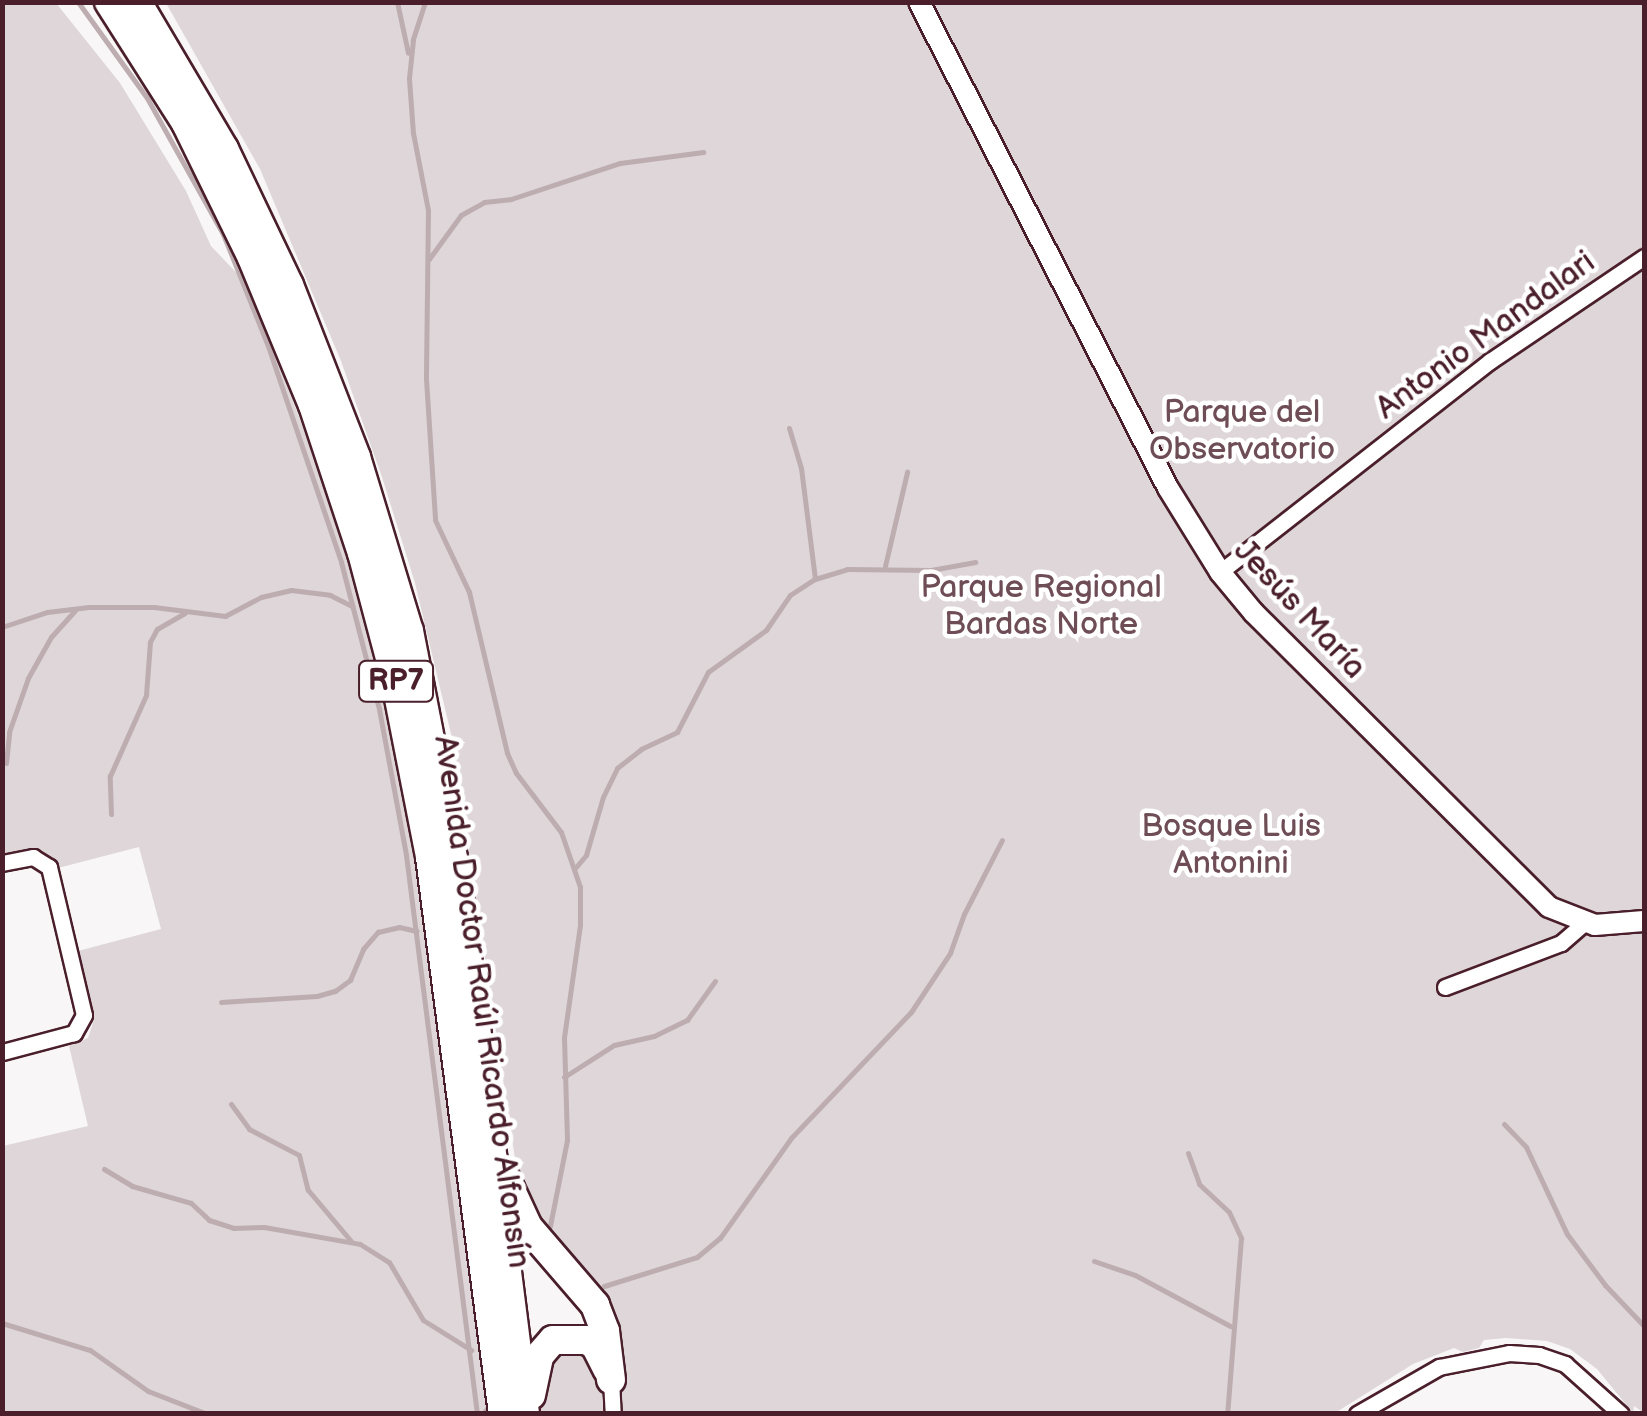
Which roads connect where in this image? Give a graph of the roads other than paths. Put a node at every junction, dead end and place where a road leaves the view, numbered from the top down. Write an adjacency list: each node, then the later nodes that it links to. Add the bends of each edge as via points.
1 (109, 2): 13 (highway, Avenida Doctor Raúl Ricardo Alfonsín / RP7, via 186,122 252,258 318,418 373,590 430,857)
2 (137, 2): 11 (highway, Avenida Doctor Raúl Ricardo Alfonsín / RP7, via 256,211 320,359 372,507 409,630 440,774)
3 (919, 2): 5 (main road, Jesús María, via 1168,488)
4 (1644, 257): 5 (street, Antonio Mandalari, via 1490,361)
5 (1220, 572): 8 (main road, Jesús María, via 1539,899)
6 (2, 863): 10 (street, via 33,857 51,873 82,1026 69,1036)
7 (1644, 921): 8 (main road)
8 (1584, 923): 9 (street, via 1561,943)
9 (1444, 987)
10 (2, 1052)
11 (486, 1108): 12 (highway, via 521,1216 587,1292 600,1318); 14 (highway, Avenida Doctor Raúl Ricardo Alfonsín / RP7)
12 (611, 1380): 14 (highway, via 595,1346 575,1336 554,1340 534,1367); 15 (street)
13 (503, 1414)
14 (527, 1414)
15 (613, 1414)
16 (1357, 1414): 17 (street, via 1440,1367 1509,1352 1565,1364)
17 (1621, 1414)

